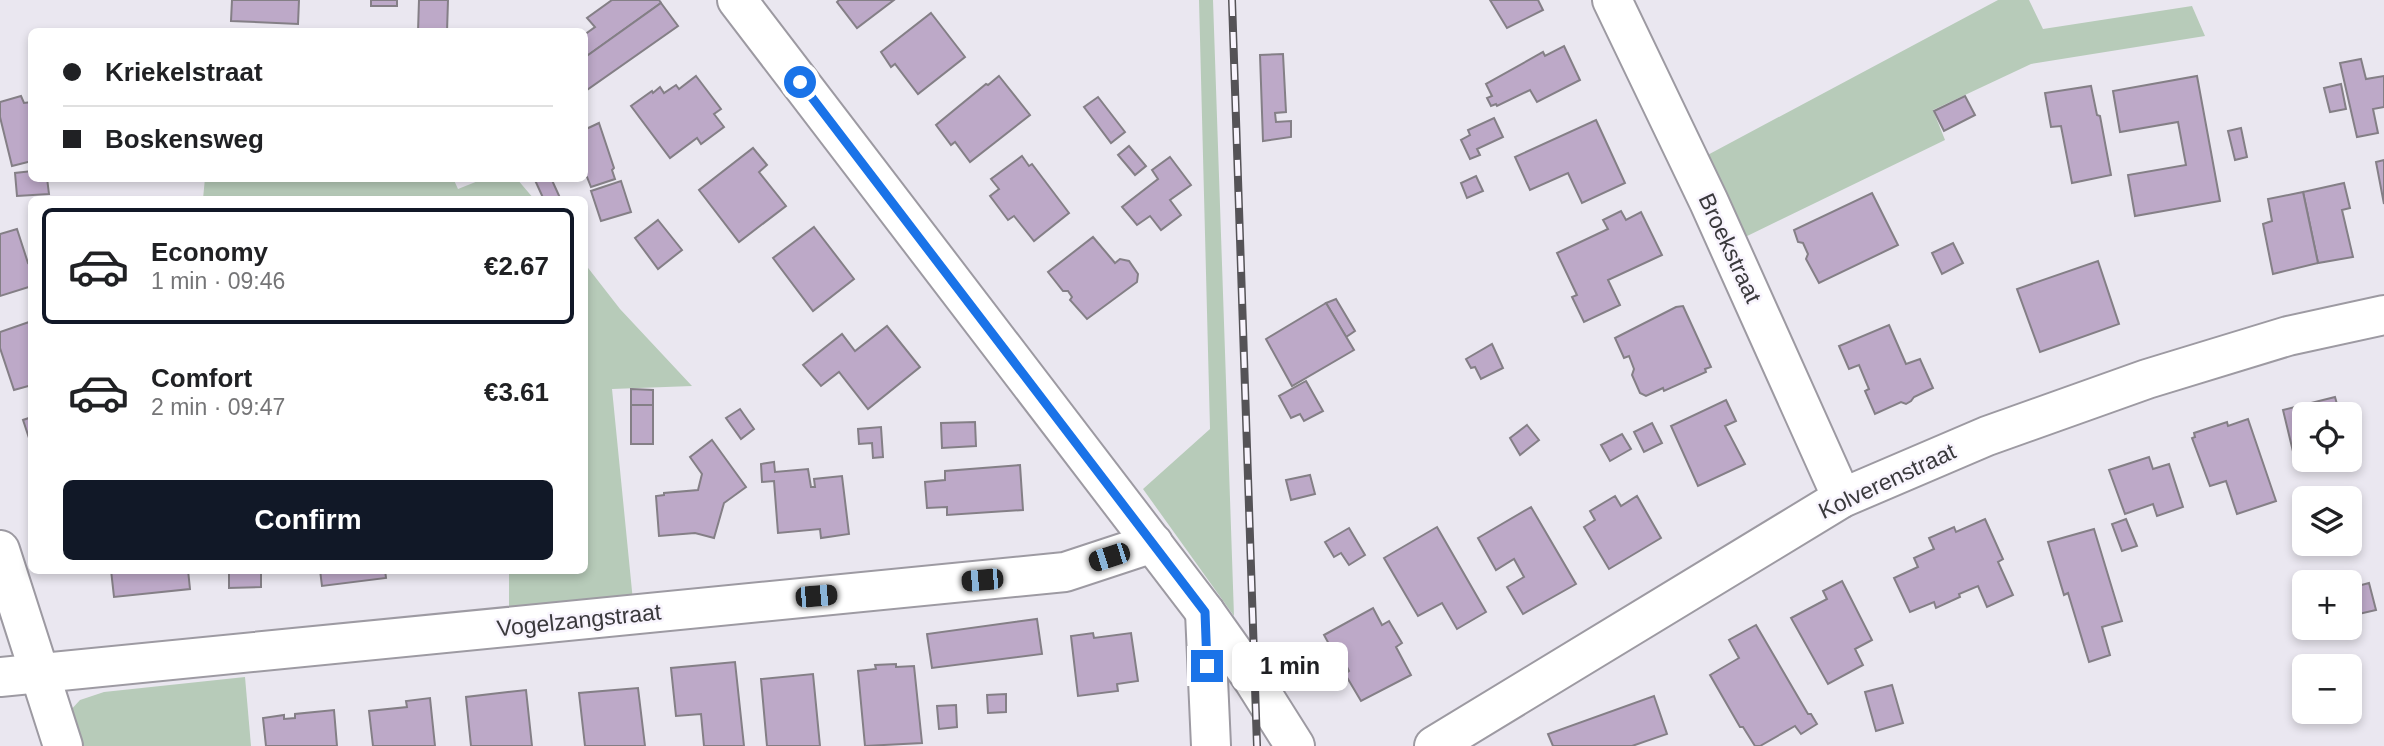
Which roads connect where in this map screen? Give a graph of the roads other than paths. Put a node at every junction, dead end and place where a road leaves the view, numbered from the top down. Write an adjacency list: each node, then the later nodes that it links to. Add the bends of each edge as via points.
1 (737, 0): 5 (street)
2 (1612, 0): 4 (street, Broekstraat)
3 (2384, 315): 4 (street, Kolverenstraat, via 2288,336 2147,379 1987,436)
4 (1842, 498): 13 (street, Kolverenstraat)
5 (1153, 543): 7 (street); 8 (street, Vogelzangstraat, via 1065,572)
6 (0, 550): 8 (street)
7 (1205, 612): 11 (street); 12 (street)
8 (40, 673): 9 (street, Vogelzangstraat); 10 (street)
9 (0, 677)
10 (63, 746)
11 (1211, 746)
12 (1295, 746)
13 (1434, 746)

